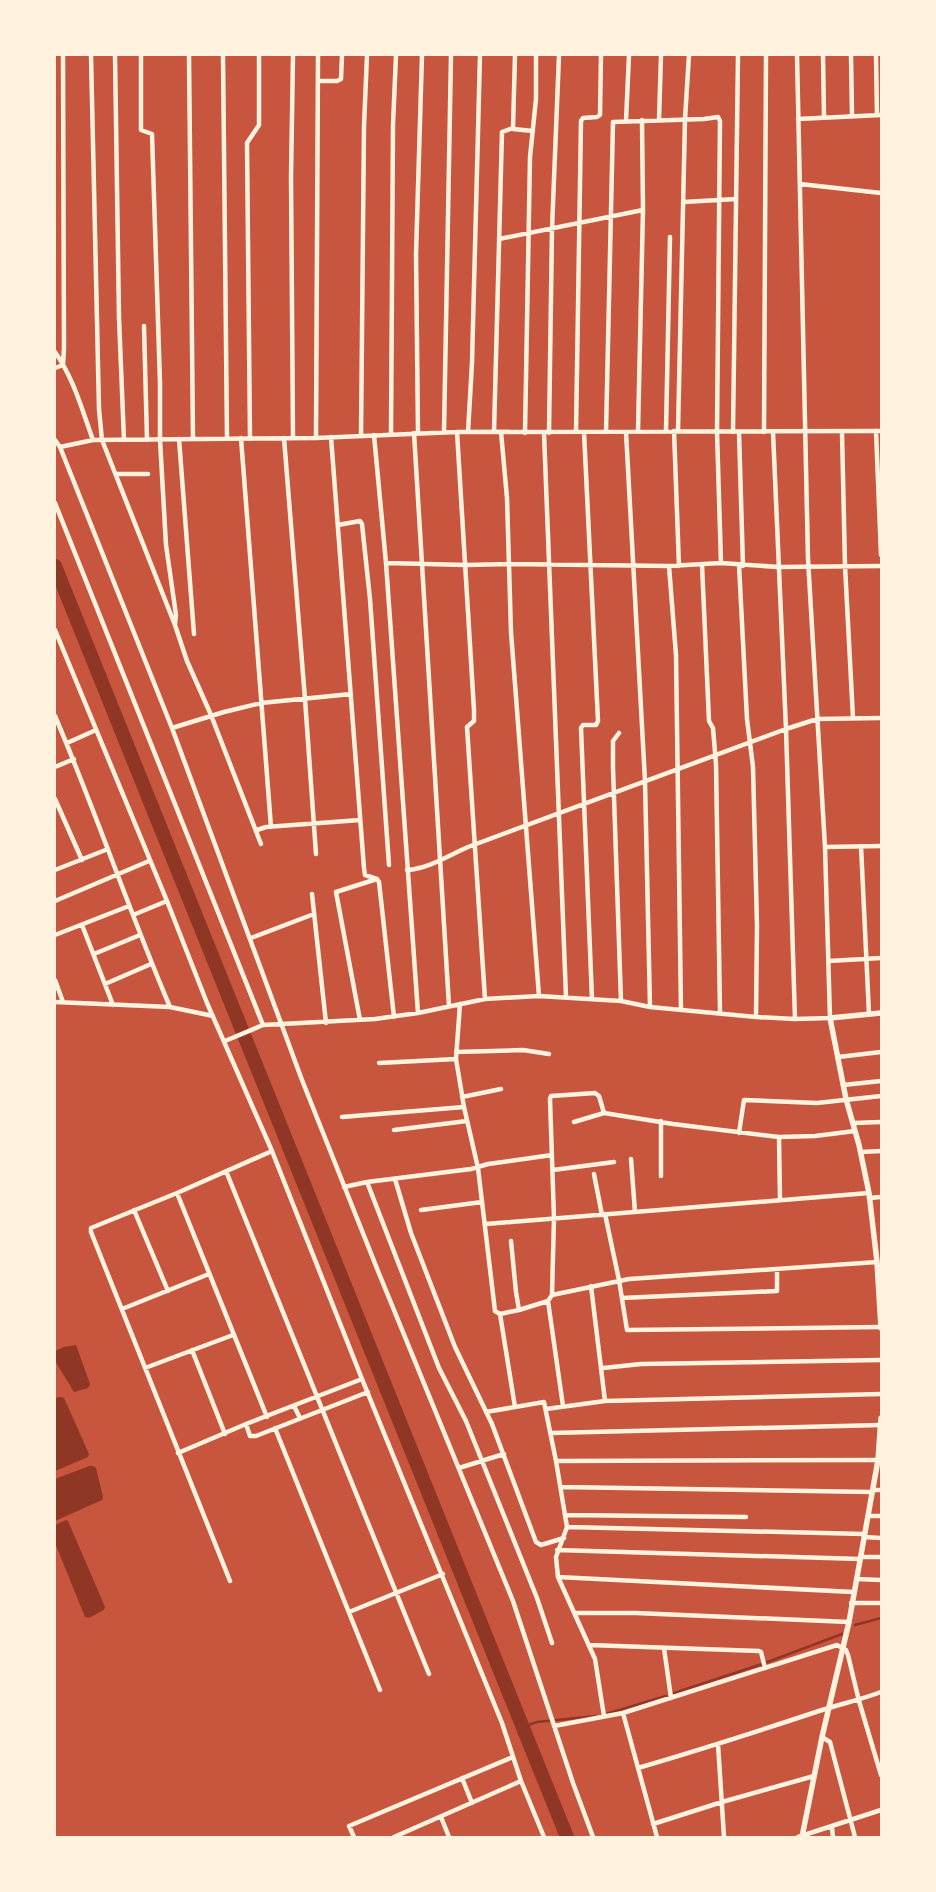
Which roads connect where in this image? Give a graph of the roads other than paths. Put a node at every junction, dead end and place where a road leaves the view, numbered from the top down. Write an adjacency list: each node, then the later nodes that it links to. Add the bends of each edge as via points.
1 (63, 55): 54 (street)
2 (91, 55): 92 (street)
3 (115, 55): 93 (street)
4 (141, 55): 95 (street, via 141,130 152,134)
5 (189, 55): 89 (street)
6 (223, 55): 82 (street)
7 (259, 55): 84 (street, via 259,125 247,143)
8 (293, 55): 86 (street)
9 (318, 55): 29 (street)
10 (342, 55): 29 (street, via 340,81)
11 (367, 55): 80 (street)
12 (396, 55): 78 (street)
13 (422, 55): 75 (street, via 416,254)
14 (451, 55): 61 (street)
15 (480, 55): 56 (street)
16 (515, 55): 38 (street)
17 (536, 55): 39 (street)
18 (559, 55): 48 (street)
19 (601, 55): 47 (street, via 600,116 581,121)
20 (629, 55): 37 (street)
21 (661, 55): 36 (street)
22 (689, 55): 33 (street)
23 (738, 55): 42 (street)
24 (766, 55): 71 (street)
25 (797, 55): 34 (street)
26 (823, 55): 31 (street)
27 (851, 55): 32 (street)
28 (876, 55): 30 (street)
29 (318, 81): 87 (street)
30 (879, 115): 32 (street)
31 (824, 116): 32 (street); 34 (street)
32 (852, 116)
33 (685, 119): 36 (street); 43 (street, via 720,118); 44 (street)
34 (798, 119): 40 (street)
35 (642, 120): 36 (street); 37 (street); 45 (street)
36 (659, 120)
37 (626, 121): 46 (street, via 613,122)
38 (513, 129): 39 (street); 51 (street, via 502,132)
39 (532, 131): 49 (street)
40 (800, 184): 41 (street); 73 (street)
41 (881, 193)
42 (736, 199): 43 (street); 70 (street)
43 (720, 200): 44 (street); 69 (street)
44 (684, 202): 59 (street)
45 (643, 210): 46 (street); 57 (street)
46 (610, 217): 47 (street); 67 (street)
47 (580, 223): 48 (street); 65 (street)
48 (552, 228): 49 (street); 77 (street)
49 (529, 233): 51 (street); 76 (street)
50 (670, 238): 58 (street)
51 (499, 239): 63 (street)
52 (144, 326): 94 (street)
53 (55, 352): 54 (street)
54 (63, 365): 55 (street); 91 (street)
55 (55, 368)
56 (468, 430): 62 (street); 63 (street)
57 (638, 431): 58 (street); 68 (street)
58 (666, 431): 59 (street)
59 (676, 431): 69 (street); 114 (street)
60 (878, 431): 74 (street); 101 (street)
61 (444, 432): 62 (street); 75 (street)
62 (456, 432): 108 (street)
63 (494, 432): 64 (street)
64 (501, 432): 76 (street); 105 (street)
65 (576, 432): 66 (street); 77 (street)
66 (584, 432): 67 (street); 112 (street)
67 (606, 432): 68 (street)
68 (626, 432): 109 (street)
69 (717, 432): 70 (street); 103 (street)
70 (736, 432): 71 (street); 111 (street)
71 (764, 432): 72 (street)
72 (773, 432): 73 (street); 117 (street)
73 (806, 432): 74 (street); 104 (street)
74 (842, 432): 115 (street)
75 (416, 433): 78 (street); 107 (street)
76 (525, 433): 77 (street)
77 (546, 433): 106 (street)
78 (392, 434): 79 (street)
79 (374, 435): 80 (street); 102 (street)
80 (362, 436): 81 (street)
81 (331, 437): 87 (street); 100 (street)
82 (227, 438): 83 (street); 89 (street)
83 (241, 438): 84 (street); 123 (street)
84 (250, 438): 85 (street)
85 (284, 438): 86 (street); 122 (street)
86 (293, 438): 87 (street)
87 (316, 438)
88 (179, 439): 89 (street); 95 (street); 120 (street)
89 (193, 439)
90 (55, 440): 96 (street)
91 (94, 440): 92 (street); 96 (street)
92 (102, 440): 93 (street); 97 (street)
93 (124, 440): 94 (street)
94 (147, 440): 95 (street)
95 (160, 440): 118 (street, via 166,545)
96 (60, 447): 129 (street)
97 (116, 474): 98 (street); 118 (street)
98 (148, 474)
99 (55, 503): 208 (street)
100 (338, 525): 121 (street); 161 (street, via 362,524)
101 (881, 555)
102 (386, 563): 107 (street); 163 (street)
103 (722, 563): 110 (street); 111 (street)
104 (809, 563): 115 (street); 117 (street); 128 (street)
105 (508, 564): 106 (street); 108 (street); 148 (street)
106 (548, 564): 112 (street); 145 (street)
107 (422, 565): 108 (street); 159 (street)
108 (466, 565): 152 (street, via 475,718 467,728)
109 (633, 565): 112 (street); 113 (street); 141 (street)
110 (702, 565): 114 (street); 137 (street, via 709,721 713,728)
111 (741, 565): 117 (street); 135 (street)
112 (590, 566): 144 (street, via 598,721 596,725 583,725 581,728)
113 (669, 566): 114 (street); 140 (street, via 676,655)
114 (679, 566)
115 (844, 566): 116 (street); 126 (street)
116 (881, 566)
117 (778, 567): 130 (street)
118 (175, 625): 125 (street)
119 (55, 630): 131 (street)
120 (194, 634)
121 (351, 694): 122 (street); 146 (street)
122 (305, 699): 123 (street); 147 (street)
123 (261, 703): 125 (street); 149 (street)
124 (55, 716): 132 (street)
125 (211, 716): 129 (street); 150 (street)
126 (853, 718): 127 (street); 128 (street)
127 (881, 718)
128 (817, 719): 130 (street); 155 (street)
129 (172, 728): 175 (street)
130 (786, 729): 135 (street); 203 (street)
131 (96, 730): 136 (street); 160 (street)
132 (62, 731): 134 (street); 136 (street)
133 (619, 733): 142 (street, via 613,741)
134 (55, 734)
135 (750, 742): 137 (street); 202 (street, via 756,858)
136 (67, 743): 138 (street)
137 (714, 755): 140 (street); 196 (street)
138 (74, 759): 139 (street); 156 (street)
139 (55, 767)
140 (679, 767): 141 (street); 195 (street)
141 (645, 781): 142 (street); 194 (street)
142 (614, 793): 144 (street); 187 (street)
143 (55, 799): 158 (street)
144 (583, 806): 145 (street); 185 (street)
145 (558, 814): 148 (street); 184 (street)
146 (360, 820): 147 (street); 165 (street, via 365,874)
147 (314, 824): 149 (street); 157 (street)
148 (526, 825): 152 (street); 183 (street)
149 (271, 827): 150 (street)
150 (257, 830): 151 (street)
151 (261, 844)
152 (474, 846): 159 (street); 186 (street)
153 (861, 846): 154 (street); 155 (street); 178 (street)
154 (881, 846)
155 (825, 847): 179 (street)
156 (108, 849): 158 (street); 164 (street)
157 (316, 854)
158 (82, 860): 162 (street)
159 (440, 860): 163 (street, via 425,868); 191 (street)
160 (149, 861): 164 (street); 168 (street)
161 (389, 865)
162 (55, 870)
163 (407, 870): 197 (street)
164 (118, 876): 167 (street); 169 (street)
165 (377, 879): 201 (street); 204 (street, via 336,892)
166 (312, 894): 170 (street)
167 (55, 901)
168 (167, 901): 171 (street); 200 (street)
169 (129, 906): 171 (street); 172 (street)
170 (314, 914): 175 (street); 207 (street)
171 (133, 915): 174 (street)
172 (82, 925): 173 (street); 176 (street)
173 (55, 935)
174 (140, 935): 176 (street); 180 (street)
175 (251, 938): 206 (street)
176 (94, 954): 182 (street)
177 (881, 958): 178 (street)
178 (868, 960): 179 (street); 199 (street)
179 (829, 961): 205 (street)
180 (151, 964): 182 (street); 193 (street)
181 (55, 980): 189 (street)
182 (105, 984): 190 (street)
183 (539, 996): 184 (street); 186 (street)
184 (566, 997): 185 (street)
185 (592, 999): 187 (street)
186 (485, 1000): 192 (street)
187 (621, 1001): 194 (street)
188 (55, 1002): 189 (street)
189 (63, 1002): 190 (street)
190 (114, 1004): 193 (street)
191 (449, 1006): 192 (street); 197 (street)
192 (460, 1006): 210 (street)
193 (170, 1007): 200 (street)
194 (650, 1007): 195 (street)
195 (681, 1010): 196 (street)
196 (720, 1012): 202 (street)
197 (418, 1013): 201 (street)
198 (881, 1013): 199 (street)
199 (869, 1014): 205 (street)
200 (213, 1016): 209 (street)
201 (394, 1017): 204 (street)
202 (756, 1017): 203 (street)
203 (795, 1019): 205 (street)
204 (360, 1020): 207 (street)
205 (831, 1022): 213 (street)
206 (281, 1023): 207 (street); 208 (street); 247 (street)
207 (326, 1023)
208 (261, 1026): 209 (street)
209 (225, 1041): 234 (street)
210 (456, 1052): 212 (street, via 523,1050); 214 (street)
211 (881, 1052): 213 (street)
212 (549, 1054)
213 (838, 1056): 217 (street)
214 (456, 1059): 215 (street); 220 (street)
215 (379, 1064)
216 (881, 1081): 217 (street)
217 (844, 1085): 221 (street)
218 (501, 1089): 220 (street)
219 (881, 1096): 221 (street)
220 (462, 1097): 222 (street)
221 (846, 1099): 229 (street); 232 (street, via 817,1103 744,1100)
222 (464, 1107): 224 (street); 225 (street)
223 (604, 1113): 226 (street); 227 (street); 237 (street, via 595,1093 552,1095)
224 (342, 1117)
225 (467, 1121): 230 (street); 240 (street)
226 (660, 1121): 232 (street); 244 (street)
227 (574, 1122)
228 (881, 1122): 229 (street)
229 (853, 1123): 231 (street)
230 (394, 1130)
231 (855, 1131): 233 (street); 236 (street)
232 (739, 1133): 233 (street)
233 (779, 1137): 251 (street)
234 (272, 1151): 242 (street); 281 (street)
235 (881, 1151): 236 (street)
236 (861, 1152): 249 (street)
237 (552, 1155): 240 (street); 241 (street)
238 (632, 1159): 255 (street)
239 (614, 1162): 241 (street)
240 (478, 1168): 245 (street); 252 (street)
241 (553, 1170): 257 (street)
242 (226, 1171): 248 (street); 284 (street)
243 (594, 1174): 256 (street)
244 (660, 1176)
245 (395, 1179): 246 (street); 291 (street, via 411,1233 452,1338)
246 (367, 1182): 247 (street); 304 (street, via 439,1368)
247 (344, 1186): 306 (street)
248 (177, 1193): 253 (street); 263 (street)
249 (869, 1196): 250 (street); 251 (street); 260 (street)
250 (881, 1197)
251 (780, 1200): 255 (street)
252 (482, 1202): 254 (street); 258 (street)
253 (134, 1210): 266 (street); 271 (street, via 91,1228)
254 (421, 1210)
255 (635, 1212): 256 (street)
256 (603, 1215): 257 (street); 264 (street)
257 (554, 1218): 258 (street); 267 (street)
258 (486, 1224): 273 (street, via 495,1311)
259 (511, 1241): 272 (street)
260 (879, 1253): 261 (street)
261 (877, 1262): 262 (street); 268 (street)
262 (777, 1268): 264 (street); 269 (street, via 777,1291)
263 (209, 1274): 266 (street); 276 (street)
264 (619, 1280): 265 (street); 269 (street)
265 (592, 1286): 267 (street); 280 (street)
266 (168, 1291): 271 (street)
267 (552, 1295): 270 (street)
268 (881, 1296): 274 (street)
269 (622, 1298): 275 (street, via 627,1330)
270 (548, 1301): 272 (street); 287 (street)
271 (122, 1310): 279 (street)
272 (519, 1310): 273 (street)
273 (500, 1314): 288 (street)
274 (881, 1321): 275 (street)
275 (881, 1327)
276 (233, 1335): 277 (street); 292 (street)
277 (192, 1350): 279 (street); 300 (street)
278 (881, 1360): 280 (street, via 641,1364)
279 (145, 1368): 301 (street)
280 (602, 1368): 285 (street)
281 (362, 1379): 282 (street); 284 (street)
282 (368, 1392): 290 (street); 321 (street)
283 (881, 1394): 285 (street)
284 (318, 1396): 286 (street); 290 (street)
285 (605, 1401): 287 (street)
286 (294, 1406): 292 (street); 293 (street)
287 (563, 1406): 289 (street)
288 (515, 1407): 289 (street, via 543,1402); 291 (street)
289 (546, 1409): 299 (street)
290 (324, 1410): 293 (street); 327 (street)
291 (486, 1412): 302 (street)
292 (267, 1417): 295 (street)
293 (300, 1418): 297 (street)
294 (881, 1418): 296 (street)
295 (246, 1424): 297 (street, via 253,1437); 300 (street)
296 (881, 1425): 298 (street); 299 (street)
297 (275, 1428): 330 (street)
298 (881, 1430): 303 (street)
299 (551, 1433): 305 (street)
300 (224, 1434): 301 (street)
301 (178, 1453): 325 (street)
302 (504, 1454): 304 (street); 316 (street, via 537,1543 541,1545)
303 (878, 1460): 305 (street); 309 (street)
304 (482, 1461): 306 (street); 333 (street)
305 (556, 1461): 307 (street)
306 (459, 1468): 346 (street, via 516,1609)
307 (560, 1487): 309 (street); 310 (street)
308 (881, 1490): 309 (street)
309 (872, 1491): 311 (street)
310 (565, 1515): 313 (street); 314 (street)
311 (868, 1516): 312 (street); 315 (street)
312 (881, 1516)
313 (746, 1517)
314 (567, 1527): 315 (street); 316 (street)
315 (864, 1536): 317 (street); 320 (street)
316 (564, 1538): 318 (street)
317 (881, 1538)
318 (557, 1550): 320 (street); 322 (street)
319 (881, 1557): 320 (street)
320 (860, 1558): 323 (street)
321 (443, 1574): 327 (street); 349 (street)
322 (558, 1577): 326 (street); 331 (street)
323 (856, 1579): 324 (street); 326 (street)
324 (881, 1580)
325 (230, 1581)
326 (853, 1592): 328 (street)
327 (396, 1594): 330 (street); 338 (street)
328 (851, 1603): 329 (street); 332 (street)
329 (881, 1603)
330 (349, 1612): 339 (street)
331 (575, 1613): 332 (street); 334 (street)
332 (849, 1622): 335 (street)
333 (552, 1643)
334 (589, 1645): 336 (street); 345 (street, via 597,1668)
335 (842, 1646): 337 (street); 342 (street, via 848,1655); 343 (street)
336 (664, 1648): 337 (street, via 759,1651); 341 (street)
337 (764, 1665): 341 (street)
338 (429, 1674)
339 (380, 1690)
340 (881, 1692): 342 (street)
341 (671, 1698): 344 (street)
342 (859, 1701): 343 (street); 351 (street)
343 (829, 1708): 347 (street); 348 (street)
344 (623, 1712): 345 (street); 350 (street)
345 (604, 1715): 346 (street)
346 (553, 1722): 366 (street)
347 (822, 1737): 352 (street); 359 (street, via 830,1742)
348 (718, 1744): 350 (street); 355 (street)
349 (513, 1756): 353 (street); 354 (street)
350 (638, 1768): 360 (street)
351 (881, 1775)
352 (814, 1776): 355 (street); 369 (street)
353 (462, 1778): 356 (street); 362 (street, via 349,1826)
354 (521, 1781): 356 (street); 365 (street)
355 (722, 1802): 360 (street); 368 (street)
356 (472, 1804): 358 (street)
357 (881, 1810): 359 (street)
358 (441, 1817): 363 (street); 364 (street)
359 (851, 1821): 361 (street); 371 (street)
360 (653, 1824): 367 (street)
361 (832, 1828): 369 (street); 370 (street)
362 (354, 1837)
363 (394, 1837)
364 (449, 1837)
365 (544, 1837)
366 (593, 1837)
367 (657, 1837)
368 (724, 1837)
369 (801, 1837)
370 (833, 1837)
371 (855, 1837)

